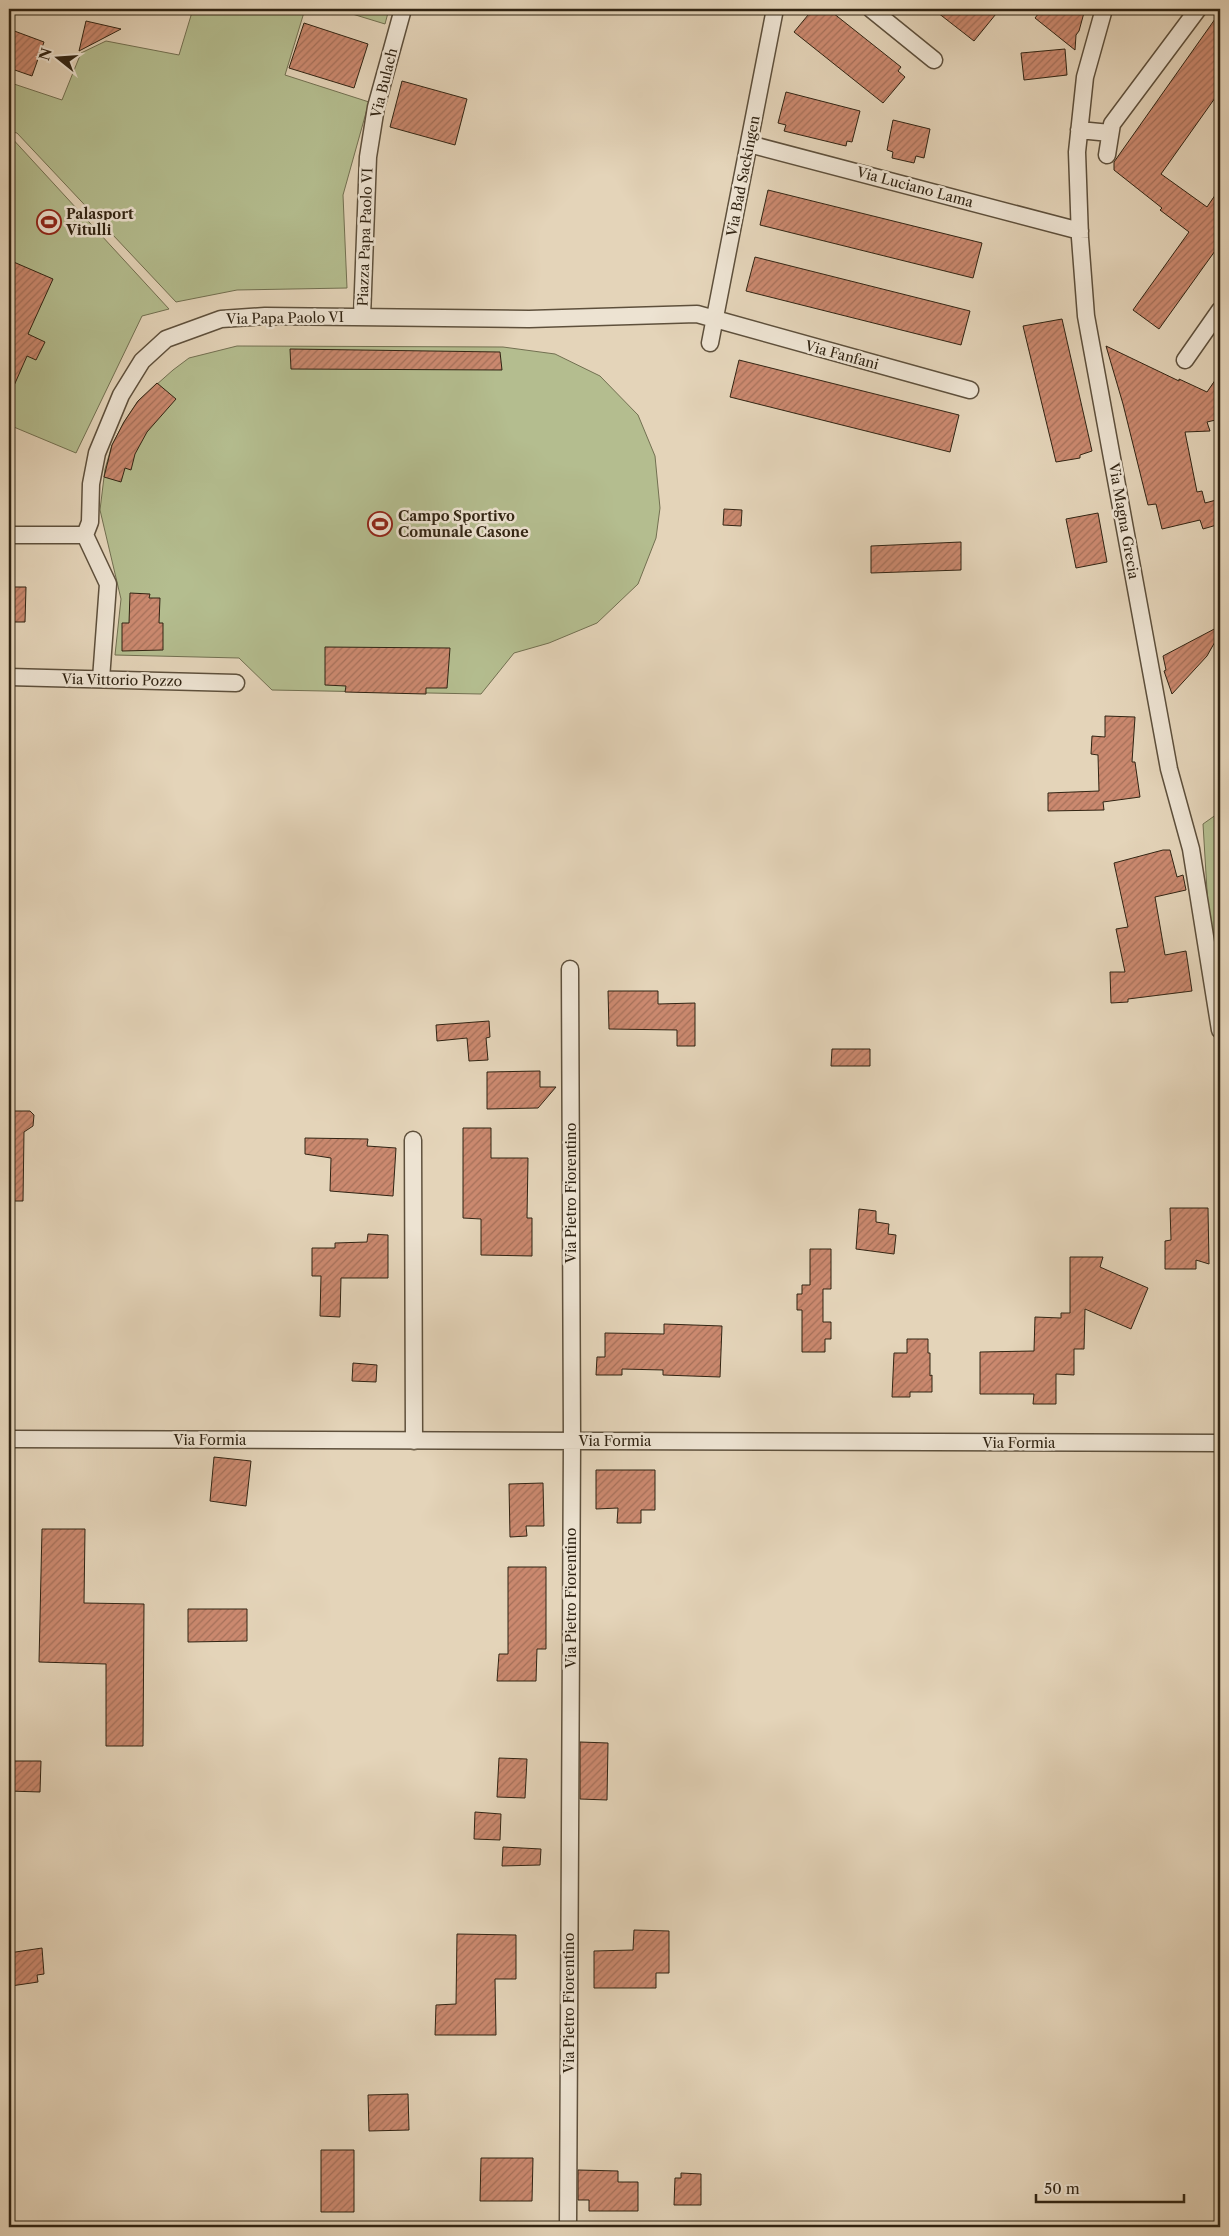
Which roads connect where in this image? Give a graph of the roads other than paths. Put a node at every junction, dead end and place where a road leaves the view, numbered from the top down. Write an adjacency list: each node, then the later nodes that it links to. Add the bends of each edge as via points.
1 (403, 9): 11 (street, Via Bulach, via 376,108)
2 (776, 9): 9 (street, Via Bad Sackingen)
3 (871, 9): 6 (street)
4 (1104, 9): 7 (street, Via Magna Grecia, via 1086,77)
5 (1198, 9): 8 (street, via 1112,124)
6 (934, 60)
7 (1079, 130): 8 (street); 12 (street, Via Magna Grecia)
8 (1110, 133): 10 (street)
9 (749, 144): 12 (street, Via Luciano Lama); 15 (street, Via Bad Sackingen)
10 (1107, 155)
11 (368, 157): 14 (street, Piazza Papa Paolo VI)
12 (1080, 231): 25 (street, Via Magna Grecia, via 1086,316 1169,769 1191,849)
13 (1220, 310): 17 (street)
14 (362, 317): 15 (street, Via Papa Paolo VI, via 529,319 697,314); 20 (street, Via Papa Paolo VI, via 221,319 166,339 142,362 121,395 106,429 97,453 91,484 90,522)
15 (715, 320): 16 (street, Via Bad Sackingen); 18 (street, Via Fanfani)
16 (710, 343)
17 (1185, 360)
18 (970, 390)
19 (9, 535): 20 (street)
20 (85, 535): 22 (street, via 108,584)
21 (9, 677): 22 (street, Via Vittorio Pozzo)
22 (101, 679): 23 (street, Via Vittorio Pozzo)
23 (236, 683)
24 (570, 969): 29 (street, Via Pietro Fiorentino)
25 (1220, 1030)
26 (413, 1140): 28 (street)
27 (9, 1439): 28 (street, Via Formia)
28 (414, 1441): 29 (street, Via Formia)
29 (572, 1441): 30 (street, Via Formia); 31 (street, Via Pietro Fiorentino)
30 (1220, 1443)
31 (568, 2227)

